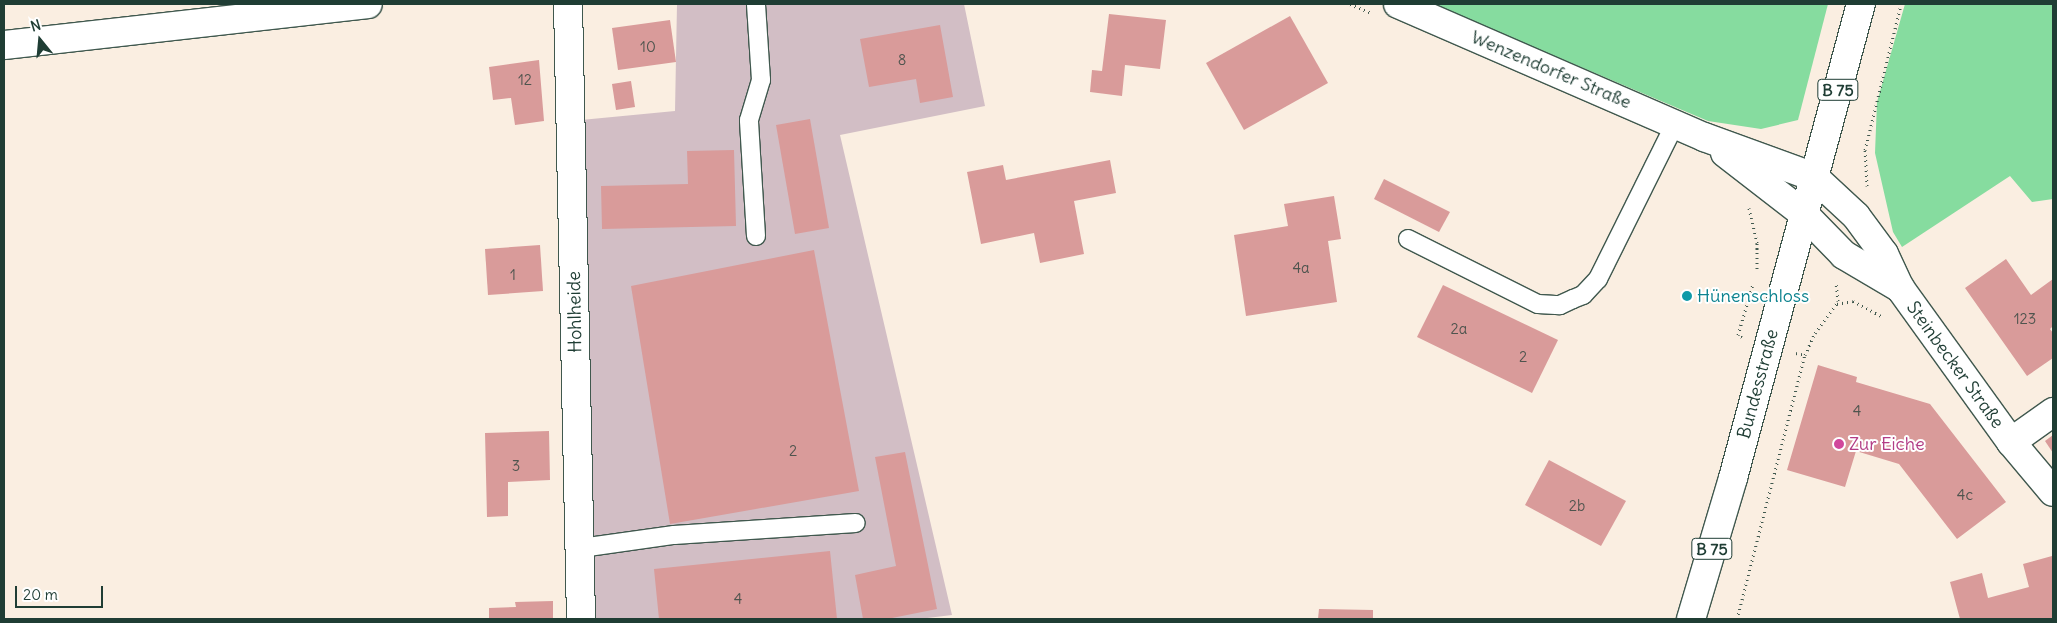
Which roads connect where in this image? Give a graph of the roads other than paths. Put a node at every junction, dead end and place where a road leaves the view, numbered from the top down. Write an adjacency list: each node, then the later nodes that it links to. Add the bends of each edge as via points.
1 (368, 4): 6 (street)
2 (568, 4): 18 (street, Hohlheide)
3 (756, 4): 11 (lane, via 762,80 749,120)
4 (1861, 4): 9 (street, Bundesstraße / B 75)
5 (1386, 9): 7 (street, Wenzendorfer Straße)
6 (4, 45)
7 (1675, 124): 8 (street, Wenzendorfer Straße); 12 (lane, via 1598,278 1583,295 1560,304 1538,304)
8 (1704, 137): 9 (street, Wenzendorfer Straße); 10 (street, Wenzendorfer Straße)
9 (1814, 177): 10 (street, Bundesstraße / B 75); 13 (street, Steinbecker Straße, via 1856,216 1884,254)
10 (1804, 214): 13 (street, Steinbecker Straße, via 1844,255); 20 (street, Bundesstraße / B 75)
11 (756, 236)
12 (1408, 239)
13 (1900, 288): 15 (street, Steinbecker Straße)
14 (2053, 412): 15 (street, Steinbecker Straße)
15 (2011, 442): 16 (street, Steinbecker Straße)
16 (2053, 492)
17 (856, 523): 18 (lane, via 674,535)
18 (580, 548): 19 (street, Hohlheide)
19 (581, 619)
20 (1692, 619)

